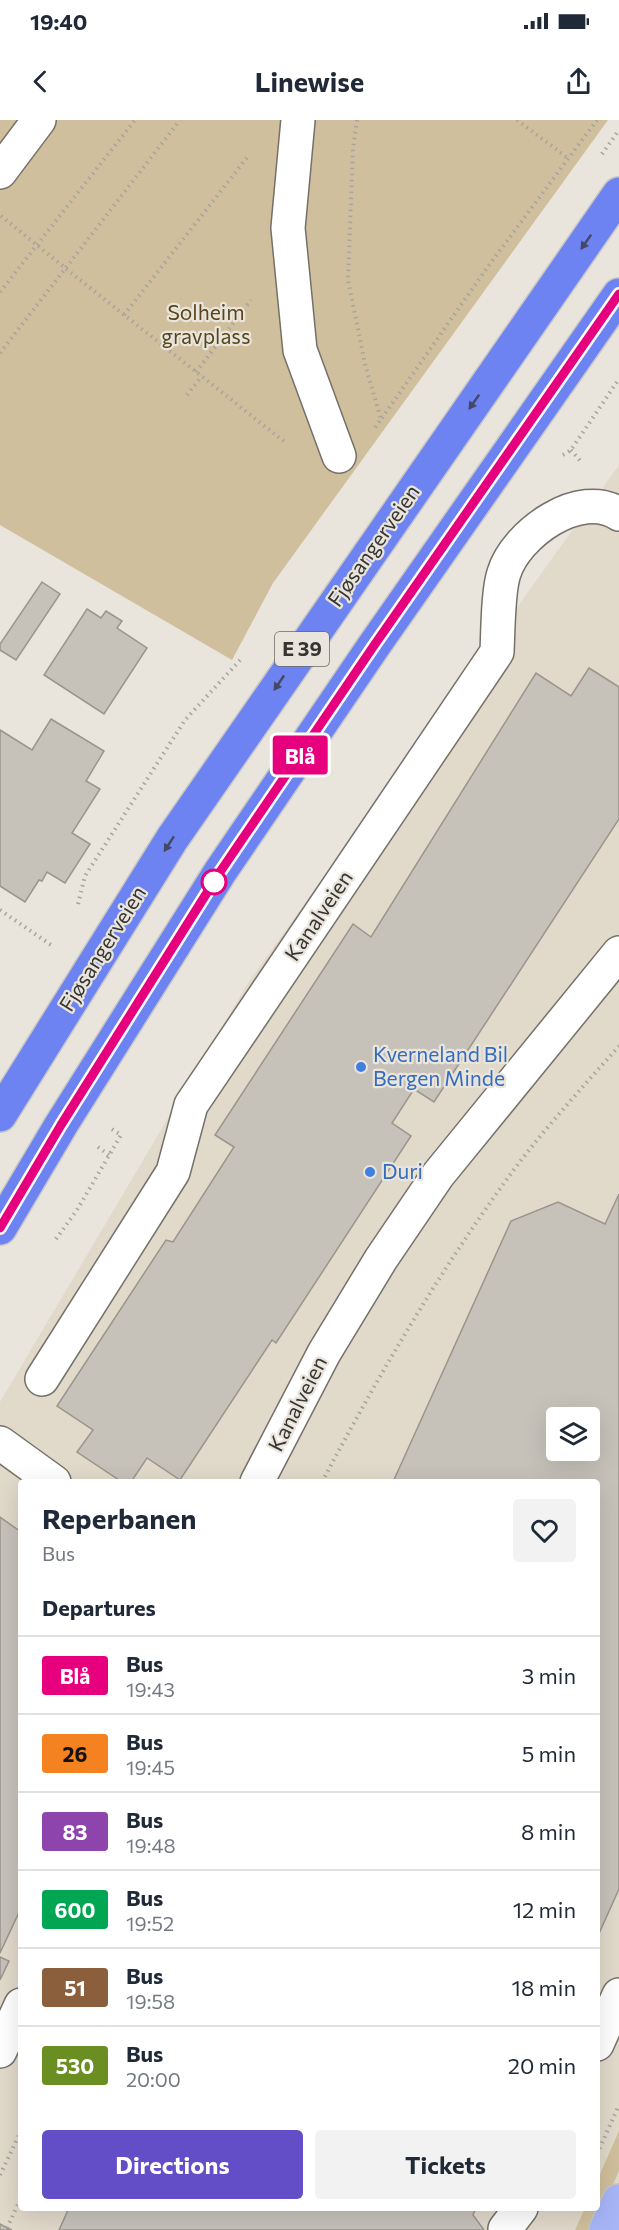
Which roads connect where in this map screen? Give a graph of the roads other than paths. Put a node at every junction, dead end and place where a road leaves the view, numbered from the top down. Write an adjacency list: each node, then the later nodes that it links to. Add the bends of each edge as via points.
1 (39, 120): 3 (lane)
2 (298, 120): 6 (lane, via 288,228 300,350)
3 (0, 172)
4 (619, 194): 9 (highway, Fjøsangerveien / E 39, one-way to 9, via 172,839)
5 (619, 295): 10 (highway, E 39, via 220,872)
6 (339, 456)
7 (619, 514): 11 (lane, Kanalveien, via 585,507 556,516 527,537 513,556 503,573 497,652 191,1105 173,1172)
8 (619, 953): 14 (lane, Kanalveien, via 438,1175 324,1353)
9 (0, 1115)
10 (0, 1228)
11 (42, 1379)
12 (0, 1443): 13 (lane)
13 (50, 1479)
14 (259, 1479)
15 (619, 1995): 17 (lane)
16 (18, 2012): 18 (lane)
17 (600, 2037)
18 (0, 2051)
19 (619, 2201): 20 (main road)
20 (606, 2230)

